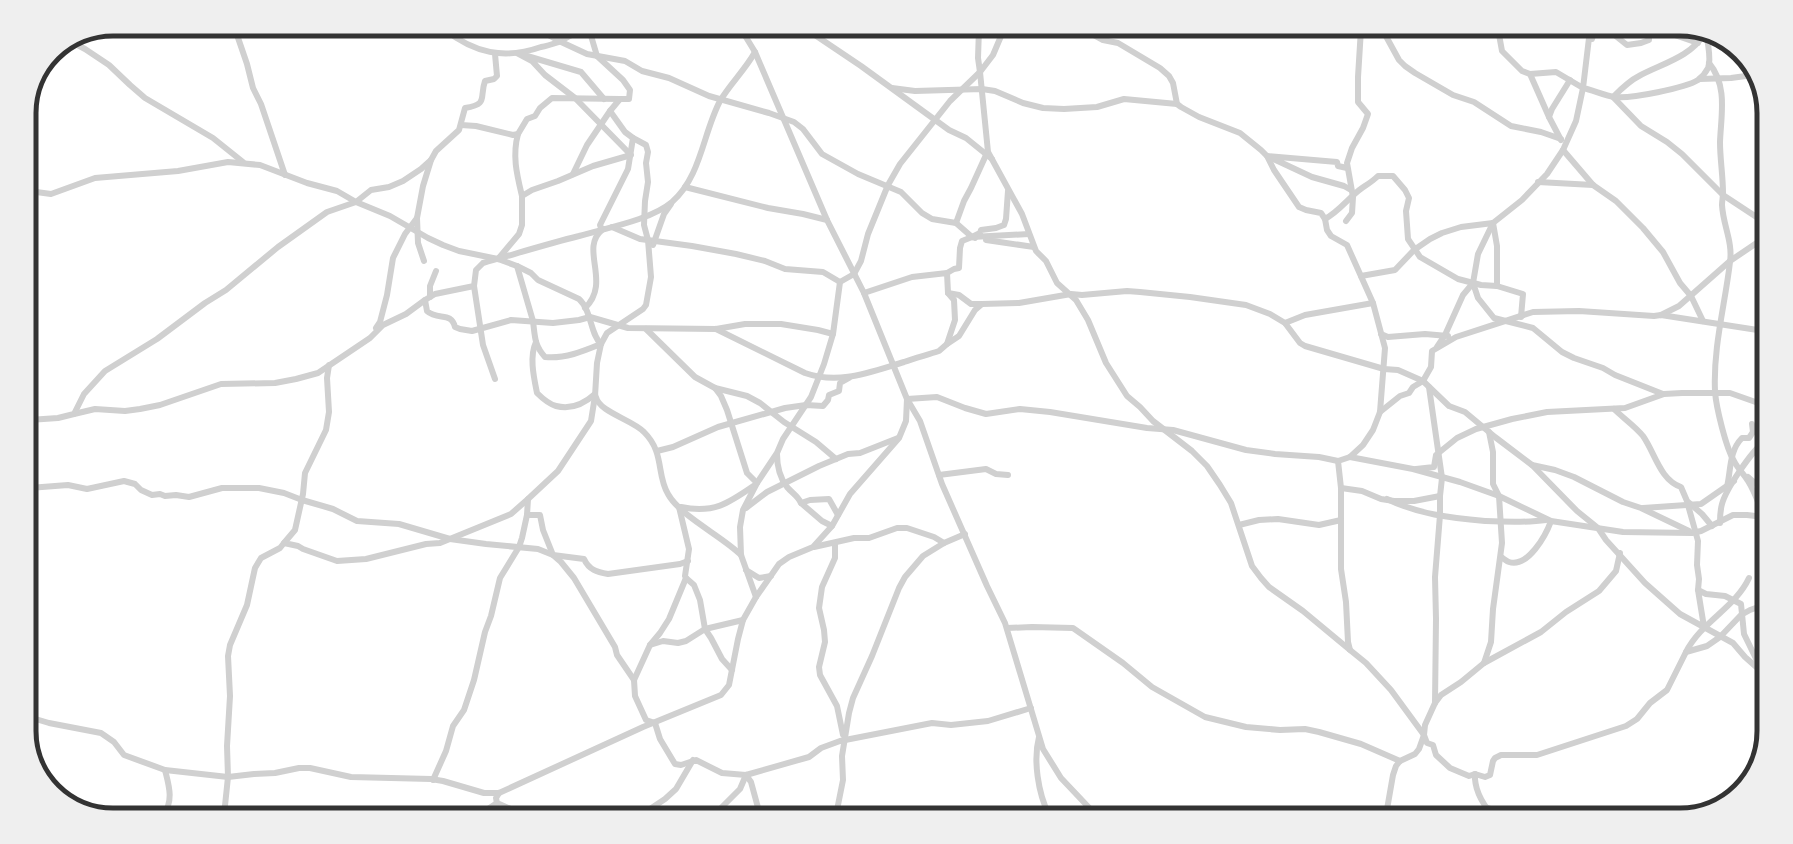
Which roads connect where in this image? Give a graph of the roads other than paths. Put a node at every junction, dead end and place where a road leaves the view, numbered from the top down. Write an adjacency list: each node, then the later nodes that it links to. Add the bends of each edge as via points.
1 (237, 36): 64 (street, via 253,88)
2 (453, 36): 27 (street)
3 (550, 36): 20 (street)
4 (568, 36): 20 (street)
5 (591, 36): 28 (street)
6 (745, 36): 25 (street)
7 (816, 36): 36 (street)
8 (979, 36): 30 (street)
9 (1001, 36): 30 (street, via 993,55)
10 (1093, 36): 45 (street, via 1118,43 1160,68 1173,83)
11 (1361, 36): 62 (street, via 1358,102 1368,114 1352,148)
12 (1386, 36): 54 (street, via 1405,66 1452,95 1474,102 1511,126)
13 (1499, 36): 31 (street, via 1502,51)
14 (1589, 36): 24 (street)
15 (1593, 36): 24 (street)
16 (1616, 36): 17 (street, via 1627,45 1641,44 1649,40)
17 (1649, 36)
18 (1678, 36): 22 (street)
19 (1701, 39): 22 (street)
20 (559, 41): 26 (street); 28 (street)
21 (1708, 42): 29 (street)
22 (1698, 43): 40 (street, via 1673,60 1638,76)
23 (77, 45): 61 (street, via 109,65 145,98 212,138)
24 (1588, 48): 37 (street)
25 (755, 52): 44 (street); 48 (street)
26 (517, 53): 27 (street); 41 (street, via 532,61); 42 (street, via 581,72)
27 (495, 54): 50 (street, via 497,76 485,81 484,97 476,106 465,108)
28 (597, 56): 43 (street, via 630,90 629,99); 44 (street, via 625,61 642,71 669,78)
29 (1709, 63): 33 (street); 34 (street, via 1708,69)
30 (980, 72): 38 (street); 39 (street)
31 (1530, 74): 35 (street, via 1556,72); 47 (street)
32 (1747, 76): 33 (street)
33 (1718, 78): 34 (street); 72 (street, via 1723,108 1720,161)
34 (1700, 79): 40 (street, via 1635,97)
35 (1570, 80): 37 (street); 47 (street)
36 (892, 88): 39 (street, via 916,91); 49 (street)
37 (1583, 88): 40 (street); 55 (street, via 1576,121)
38 (982, 89): 39 (street); 45 (street, via 995,91 1023,104 1043,108 1097,107 1124,99); 59 (street, via 988,152)
39 (962, 90): 49 (street)
40 (1613, 97): 72 (street, via 1641,126 1682,154)
41 (574, 98): 42 (street); 51 (street); 52 (street, via 552,98 546,101 536,116 527,119)
42 (604, 99): 43 (street)
43 (620, 99): 46 (street)
44 (721, 99): 48 (street); 68 (street, via 699,159)
45 (1177, 104): 58 (street, via 1188,113 1240,133)
46 (610, 112): 51 (street); 53 (street, via 625,132)
47 (1549, 117): 54 (street)
48 (784, 118): 66 (street, via 803,129 822,154 858,174); 81 (street)
49 (935, 120): 57 (street, via 966,138); 66 (street, via 900,164)
50 (461, 125): 52 (street); 60 (street, via 459,130 436,151)
51 (601, 125): 56 (street); 63 (street, via 587,145)
52 (518, 134): 73 (street, via 514,154)
53 (633, 138): 56 (street); 77 (street, via 646,145 648,152)
54 (1561, 139): 55 (street)
55 (1564, 149): 65 (street, via 1547,174); 67 (street)
56 (631, 155): 63 (street); 87 (street, via 628,169 600,225)
57 (986, 155): 59 (street); 84 (street)
58 (1267, 156): 62 (street, via 1337,162 1338,166); 70 (street, via 1312,177); 80 (street, via 1298,207 1321,214)
59 (992, 159): 69 (street)
60 (431, 160): 76 (street, via 403,181 371,190); 79 (street)
61 (244, 163): 64 (street, via 260,165); 71 (street, via 228,162 178,171 95,178 51,194)
62 (1347, 168): 70 (street)
63 (573, 174): 73 (street)
64 (285, 175): 76 (street, via 337,191)
65 (1538, 182): 67 (street); 83 (street, via 1514,207)
66 (888, 185): 84 (street, via 901,192 922,213); 101 (street)
67 (1593, 185): 110 (street, via 1616,201 1643,228 1664,252 1680,283)
68 (685, 186): 75 (street); 81 (street, via 768,208)
69 (1008, 190): 89 (street, via 1022,214); 90 (street, via 1004,225 980,230 980,233)
70 (1351, 190): 74 (street)
71 (36, 192)
72 (1723, 195): 78 (street); 97 (street, via 1722,205 1730,243)
73 (522, 196): 95 (street, via 522,225 519,234)
74 (1352, 197): 80 (street, via 1334,214); 82 (street, via 1352,213); 94 (street, via 1378,176 1393,176 1406,190 1409,198 1406,224 1408,239)
75 (673, 201): 77 (street); 91 (street)
76 (356, 202): 85 (street); 155 (street, via 327,212 278,247 226,290 157,339 105,371 84,394)
77 (645, 216): 86 (street); 91 (street, via 644,225)
78 (1757, 217)
79 (417, 218): 85 (street); 88 (street)
80 (1325, 218): 102 (street, via 1327,230 1347,245)
81 (827, 220): 101 (street)
82 (1346, 221)
83 (1493, 223): 94 (street, via 1461,227 1430,239); 104 (street, via 1478,254); 106 (street, via 1497,246)
84 (956, 224): 90 (street)
85 (410, 226): 88 (street); 132 (street, via 393,258 380,322)
86 (612, 227): 87 (street); 91 (street, via 640,239)
87 (604, 229): 95 (street); 114 (street, via 594,242 596,290 593,301)
88 (418, 232): 95 (street, via 460,251); 96 (street, via 418,243)
89 (1028, 234): 90 (street); 93 (street)
90 (972, 237): 93 (street); 100 (street, via 962,241 959,268)
91 (651, 240): 103 (street, via 736,254 785,269 823,272); 123 (street, via 651,276 646,305)
92 (1757, 243): 97 (street)
93 (1034, 247): 109 (street, via 1046,261 1057,283)
94 (1414, 250): 102 (street, via 1395,270); 104 (street, via 1429,264 1458,279)
95 (498, 259): 98 (street); 105 (street, via 483,263 476,270)
96 (424, 261)
97 (1730, 261): 110 (street); 122 (street)
98 (517, 266): 114 (street, via 538,280 579,299); 118 (street)
99 (436, 271): 111 (street)
100 (947, 272): 107 (street, via 912,278); 108 (street)
101 (854, 274): 103 (street); 107 (street)
102 (1360, 276): 112 (street)
103 (840, 282): 128 (street)
104 (1473, 283): 106 (street); 119 (street, via 1478,298 1490,314 1494,318); 130 (street, via 1463,295)
105 (474, 286): 111 (street); 124 (street)
106 (1497, 286): 117 (street, via 1523,294)
107 (864, 293): 138 (street)
108 (948, 293): 113 (street, via 959,295 972,304); 135 (street, via 954,300 955,320)
109 (1071, 294): 113 (street, via 1019,303); 121 (street, via 1127,291 1227,302 1259,309); 161 (street, via 1088,320 1106,363 1124,391)
110 (1691, 296): 115 (street, via 1679,306); 120 (street)
111 (427, 298): 124 (street, via 427,312 432,316 450,317 460,329); 132 (street, via 406,314 383,325)
112 (1373, 303): 121 (street, via 1305,315); 129 (street)
113 (982, 304): 135 (street, via 975,310 959,336)
114 (585, 308): 116 (street)
115 (1661, 315): 117 (street, via 1555,311 1533,312); 120 (street)
116 (590, 317): 118 (street, via 553,323); 123 (street); 134 (street, via 597,340)
117 (1521, 317): 119 (street)
118 (533, 321): 124 (street, via 511,320); 133 (street)
119 (1506, 321): 131 (street); 147 (street, via 1533,328 1558,349 1574,358)
120 (1703, 321): 122 (street)
121 (1285, 324): 139 (street, via 1305,346)
122 (1719, 324): 127 (street); 146 (street)
123 (620, 325): 125 (street); 134 (street, via 607,333)
124 (482, 329): 142 (street, via 483,345)
125 (646, 329): 126 (street); 145 (street, via 696,378)
126 (716, 329): 128 (street, via 745,324 781,324); 141 (street)
127 (1757, 330)
128 (833, 334): 141 (street)
129 (1381, 334): 130 (street, via 1388,337); 139 (street, via 1385,348)
130 (1445, 335): 131 (street); 136 (street)
131 (1456, 337): 136 (street)
132 (370, 338): 137 (street)
133 (536, 342): 134 (street, via 545,358 584,352); 148 (street, via 533,360 537,393 556,406 579,405)
134 (601, 344): 148 (street)
135 (947, 344): 138 (street, via 939,352)
136 (1436, 348): 143 (street, via 1432,351 1431,368)
137 (329, 365): 155 (street, via 318,373 296,379 275,383 221,384 160,405 140,409 95,409); 189 (street, via 326,430 305,473)
138 (894, 365): 140 (street); 149 (street)
139 (1384, 369): 143 (street, via 1398,370); 153 (street)
140 (850, 377): 141 (street); 151 (street, via 840,383 839,391 829,395 823,406)
141 (819, 378): 151 (street)
142 (495, 379)
143 (1423, 381): 144 (street); 153 (street)
144 (1429, 387): 160 (street, via 1449,406 1465,412); 166 (street)
145 (715, 388): 154 (street, via 747,396); 157 (street, via 721,396)
146 (1715, 392): 147 (street); 150 (street); 168 (street)
147 (1664, 394): 152 (street, via 1625,408)
148 (595, 395): 165 (street, via 602,406 642,430); 187 (street, via 591,421 558,471)
149 (907, 399): 161 (street, via 937,398 986,414 1020,409); 163 (street, via 906,421); 175 (street, via 920,421)
150 (1757, 403)
151 (806, 405): 154 (street); 159 (street)
152 (1614, 409): 160 (street, via 1547,412); 193 (street, via 1640,432 1658,464 1672,484 1680,487)
153 (1380, 412): 169 (street, via 1373,430 1363,445)
154 (771, 413): 157 (street); 159 (street)
155 (74, 414): 156 (street)
156 (36, 420)
157 (732, 424): 165 (street); 179 (street, via 747,473)
158 (1752, 424): 168 (street, via 1753,432 1749,438 1742,438 1737,443)
159 (791, 426): 167 (street); 170 (street)
160 (1483, 426): 162 (street); 166 (street, via 1457,438)
161 (1164, 429): 171 (street, via 1246,450); 205 (street, via 1207,466 1231,503)
162 (1489, 432): 172 (street); 186 (street, via 1493,452 1493,484)
163 (899, 438): 170 (street); 198 (street, via 850,494)
164 (1757, 448): 174 (street)
165 (657, 451): 194 (street, via 665,488)
166 (1440, 452): 173 (street, via 1436,455 1434,467); 177 (street)
167 (777, 453): 179 (street); 180 (street, via 779,472)
168 (1732, 456): 174 (street); 181 (street)
169 (1350, 457): 171 (street); 173 (street)
170 (836, 459): 180 (street)
171 (1338, 461): 184 (street)
172 (1532, 466): 195 (street, via 1574,477 1623,502); 208 (street)
173 (1413, 469): 177 (street)
174 (1740, 471): 178 (street); 182 (street); 191 (street)
175 (939, 475): 176 (street, via 986,469 996,474); 210 (street)
176 (1008, 475)
177 (1442, 478): 185 (street); 186 (street)
178 (1734, 480): 181 (street); 190 (street)
179 (757, 484): 194 (street, via 731,502 720,506 706,509); 196 (street)
180 (786, 484): 192 (street); 196 (street, via 766,492)
181 (1727, 485): 190 (street); 193 (street, via 1701,504)
182 (1757, 486)
183 (36, 487): 189 (street, via 68,485 87,489 124,481 135,484 152,495 189,497 222,488 259,488)
184 (1342, 488): 188 (street); 201 (street)
185 (1440, 496): 188 (street, via 1414,501); 199 (street)
186 (1499, 496): 202 (street); 203 (street)
187 (528, 499): 197 (street); 211 (street, via 511,514)
188 (1386, 499): 199 (street, via 1420,512)
189 (302, 500): 211 (street, via 333,509 357,521 399,524); 212 (street, via 295,530)
190 (1723, 500): 204 (street)
191 (1757, 502)
192 (801, 503): 198 (street, via 829,499); 206 (street)
193 (1690, 505): 195 (street); 207 (street); 209 (street)
194 (679, 507): 219 (street); 221 (street, via 689,549)
195 (1641, 508): 209 (street)
196 (743, 510): 219 (street, via 740,527)
197 (527, 515): 216 (street); 218 (street, via 540,515)
198 (838, 515): 206 (street)
199 (1440, 515): 203 (street, via 1463,520); 244 (street, via 1435,577)
200 (1757, 515): 204 (street, via 1733,515)
201 (1341, 520): 205 (street, via 1319,525 1278,519); 237 (street, via 1341,568)
202 (1549, 520): 203 (street); 208 (street); 220 (street, via 1547,534 1530,555 1519,562 1509,562)
203 (1501, 522): 220 (street)
204 (1720, 523): 207 (street)
205 (1239, 525): 237 (street, via 1252,566 1265,583)
206 (832, 526): 215 (street)
207 (1712, 526): 209 (street)
208 (1598, 528): 209 (street, via 1623,532); 217 (street)
209 (1694, 532): 226 (street, via 1699,549)
210 (965, 534): 214 (street); 233 (street)
211 (450, 539): 212 (street, via 366,559 337,561); 216 (street)
212 (284, 543): 256 (street, via 280,548 261,558 255,568 247,605 230,645)
213 (835, 543): 214 (street, via 854,538 869,538 897,528 907,528); 215 (street); 250 (street, via 835,558 822,587 819,608 825,642 819,667 820,675 837,706)
214 (944, 543): 250 (street, via 919,560 899,588 853,698)
215 (813, 546): 223 (street, via 779,564)
216 (519, 547): 218 (street, via 538,549); 257 (street, via 500,578 474,680 464,710 453,726)
217 (1620, 553): 232 (street, via 1645,582 1680,614); 240 (street, via 1616,571 1599,591 1536,635)
218 (553, 555): 221 (street, via 584,559 597,573 608,574); 243 (street, via 574,578)
219 (741, 555): 222 (street)
220 (1501, 557): 240 (street, via 1491,642)
221 (688, 561): 224 (street)
222 (746, 570): 223 (street, via 758,578); 227 (street)
223 (771, 576): 227 (street)
224 (686, 578): 234 (street, via 694,586 700,600); 236 (street, via 669,619)
225 (1749, 578): 228 (street)
226 (1698, 590): 228 (street); 232 (street)
227 (756, 597): 231 (street)
228 (1733, 600): 230 (street, via 1741,604); 232 (street)
229 (1757, 608): 230 (street)
230 (1742, 615): 235 (street); 239 (street, via 1744,634)
231 (743, 620): 234 (street); 242 (street)
232 (1704, 627): 235 (street); 238 (street)
233 (1007, 628): 245 (street); 252 (street, via 1074,628 1152,687 1205,717 1246,727 1305,729 1319,732 1361,744)
234 (705, 629): 236 (street, via 686,641 664,641); 242 (street, via 722,659)
235 (1720, 637): 238 (street, via 1702,648); 241 (street, via 1733,643)
236 (650, 645): 243 (street)
237 (1350, 650): 248 (street, via 1391,690)
238 (1686, 652): 254 (street, via 1667,690 1650,703 1637,720 1626,726 1537,755 1501,755 1493,761 1490,775 1486,777)
239 (1757, 660)
240 (1484, 663): 244 (street, via 1441,695)
241 (1757, 668)
242 (732, 670): 247 (street, via 729,685 721,695)
243 (634, 680): 247 (street, via 635,696 646,720)
244 (1435, 703): 248 (street, via 1425,725)
245 (1031, 708): 249 (street); 250 (street, via 988,721 951,725 932,723)
246 (36, 720): 253 (street, via 101,733 114,742 124,755)
247 (655, 723): 251 (street, via 660,739 675,764 681,765); 258 (street)
248 (1424, 735): 252 (street, via 1418,752); 254 (street, via 1427,744 1432,745 1436,755 1450,768 1469,776)
249 (1039, 736): 268 (street, via 1036,757); 269 (street, via 1048,759 1061,778)
250 (844, 741): 255 (street, via 821,748 809,757); 267 (street, via 843,780)
251 (693, 760): 255 (street, via 722,773); 264 (street, via 676,789)
252 (1400, 761): 270 (street, via 1393,774)
253 (166, 770): 256 (street); 260 (street, via 170,791 170,803)
254 (1475, 774): 271 (street, via 1475,784)
255 (746, 775): 265 (street, via 740,789); 266 (street)
256 (228, 777): 257 (street, via 310,768 351,777); 261 (street)
257 (433, 780): 258 (street, via 484,793)
258 (498, 793): 259 (street)
259 (497, 803): 262 (street); 263 (street)
260 (167, 808)
261 (225, 808)
262 (489, 808)
263 (508, 808)
264 (652, 808)
265 (721, 808)
266 (758, 808)
267 (837, 808)
268 (1046, 808)
269 (1089, 808)
270 (1387, 808)
271 (1487, 808)

